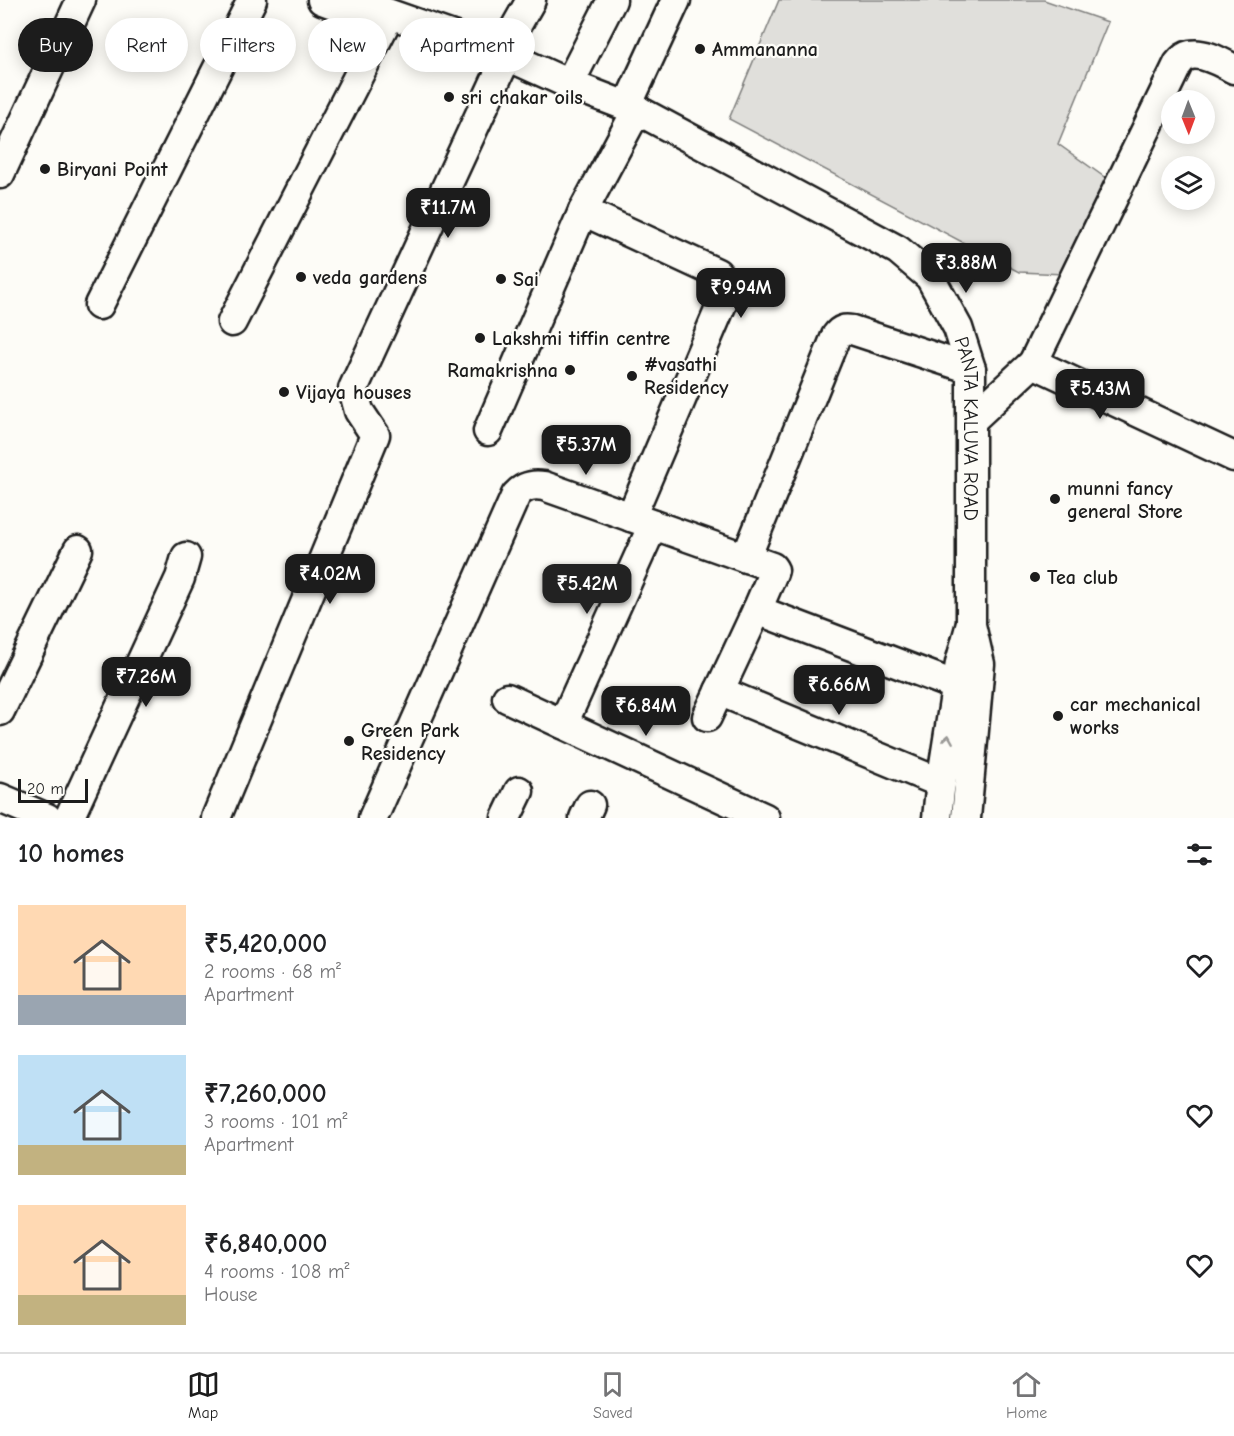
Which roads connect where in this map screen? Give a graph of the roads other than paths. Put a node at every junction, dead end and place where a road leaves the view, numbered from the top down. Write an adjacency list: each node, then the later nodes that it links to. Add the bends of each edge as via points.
1 (81, 0): 17 (street)
2 (252, 0): 19 (street)
3 (322, 0): 8 (street, PANTA KALUVA ROAD)
4 (350, 0): 8 (street, PANTA KALUVA ROAD)
5 (531, 0): 10 (street)
6 (612, 0): 15 (street)
7 (675, 0): 16 (street)
8 (386, 12): 9 (street, PANTA KALUVA ROAD); 20 (street)
9 (400, 18)
10 (522, 18)
11 (1234, 69): 21 (street, via 1199,55 1190,55 1178,64)
12 (496, 72): 43 (street, via 353,389 359,411 375,435)
13 (529, 72): 16 (street, PANTA KALUVA ROAD)
14 (534, 72): 15 (street, PANTA KALUVA ROAD)
15 (569, 84): 16 (street, PANTA KALUVA ROAD)
16 (632, 113): 18 (street); 22 (street, PANTA KALUVA ROAD, via 679,132 898,250 930,277 958,328)
17 (0, 174)
18 (583, 211): 24 (street); 26 (street, via 717,273 726,286)
19 (99, 305)
20 (232, 322)
21 (1033, 363): 23 (street); 25 (street)
22 (971, 369): 23 (street, PANTA KALUVA ROAD); 29 (street, via 852,330 839,331)
23 (972, 420): 31 (street, PANTA KALUVA ROAD)
24 (488, 431)
25 (1234, 457)
26 (642, 521): 29 (street); 37 (street); 44 (street, via 544,486 521,489)
27 (78, 550): 35 (street)
28 (186, 557): 42 (street, via 180,578)
29 (746, 558): 30 (street, via 774,570)
30 (757, 610): 32 (street); 33 (street)
31 (970, 625): 32 (street, PANTA KALUVA ROAD); 48 (street, PANTA KALUVA ROAD, via 980,664)
32 (957, 686): 38 (street, PANTA KALUVA ROAD, one-way to 32)
33 (719, 691): 36 (street); 38 (street)
34 (507, 698): 37 (street)
35 (0, 711)
36 (707, 717)
37 (563, 724): 46 (street)
38 (941, 783): 47 (street, PANTA KALUVA ROAD)
39 (519, 791): 45 (street)
40 (0, 798): 41 (street)
41 (47, 818)
42 (69, 818)
43 (216, 818)
44 (373, 818)
45 (506, 818)
46 (765, 818)
47 (938, 818)
48 (966, 818)

